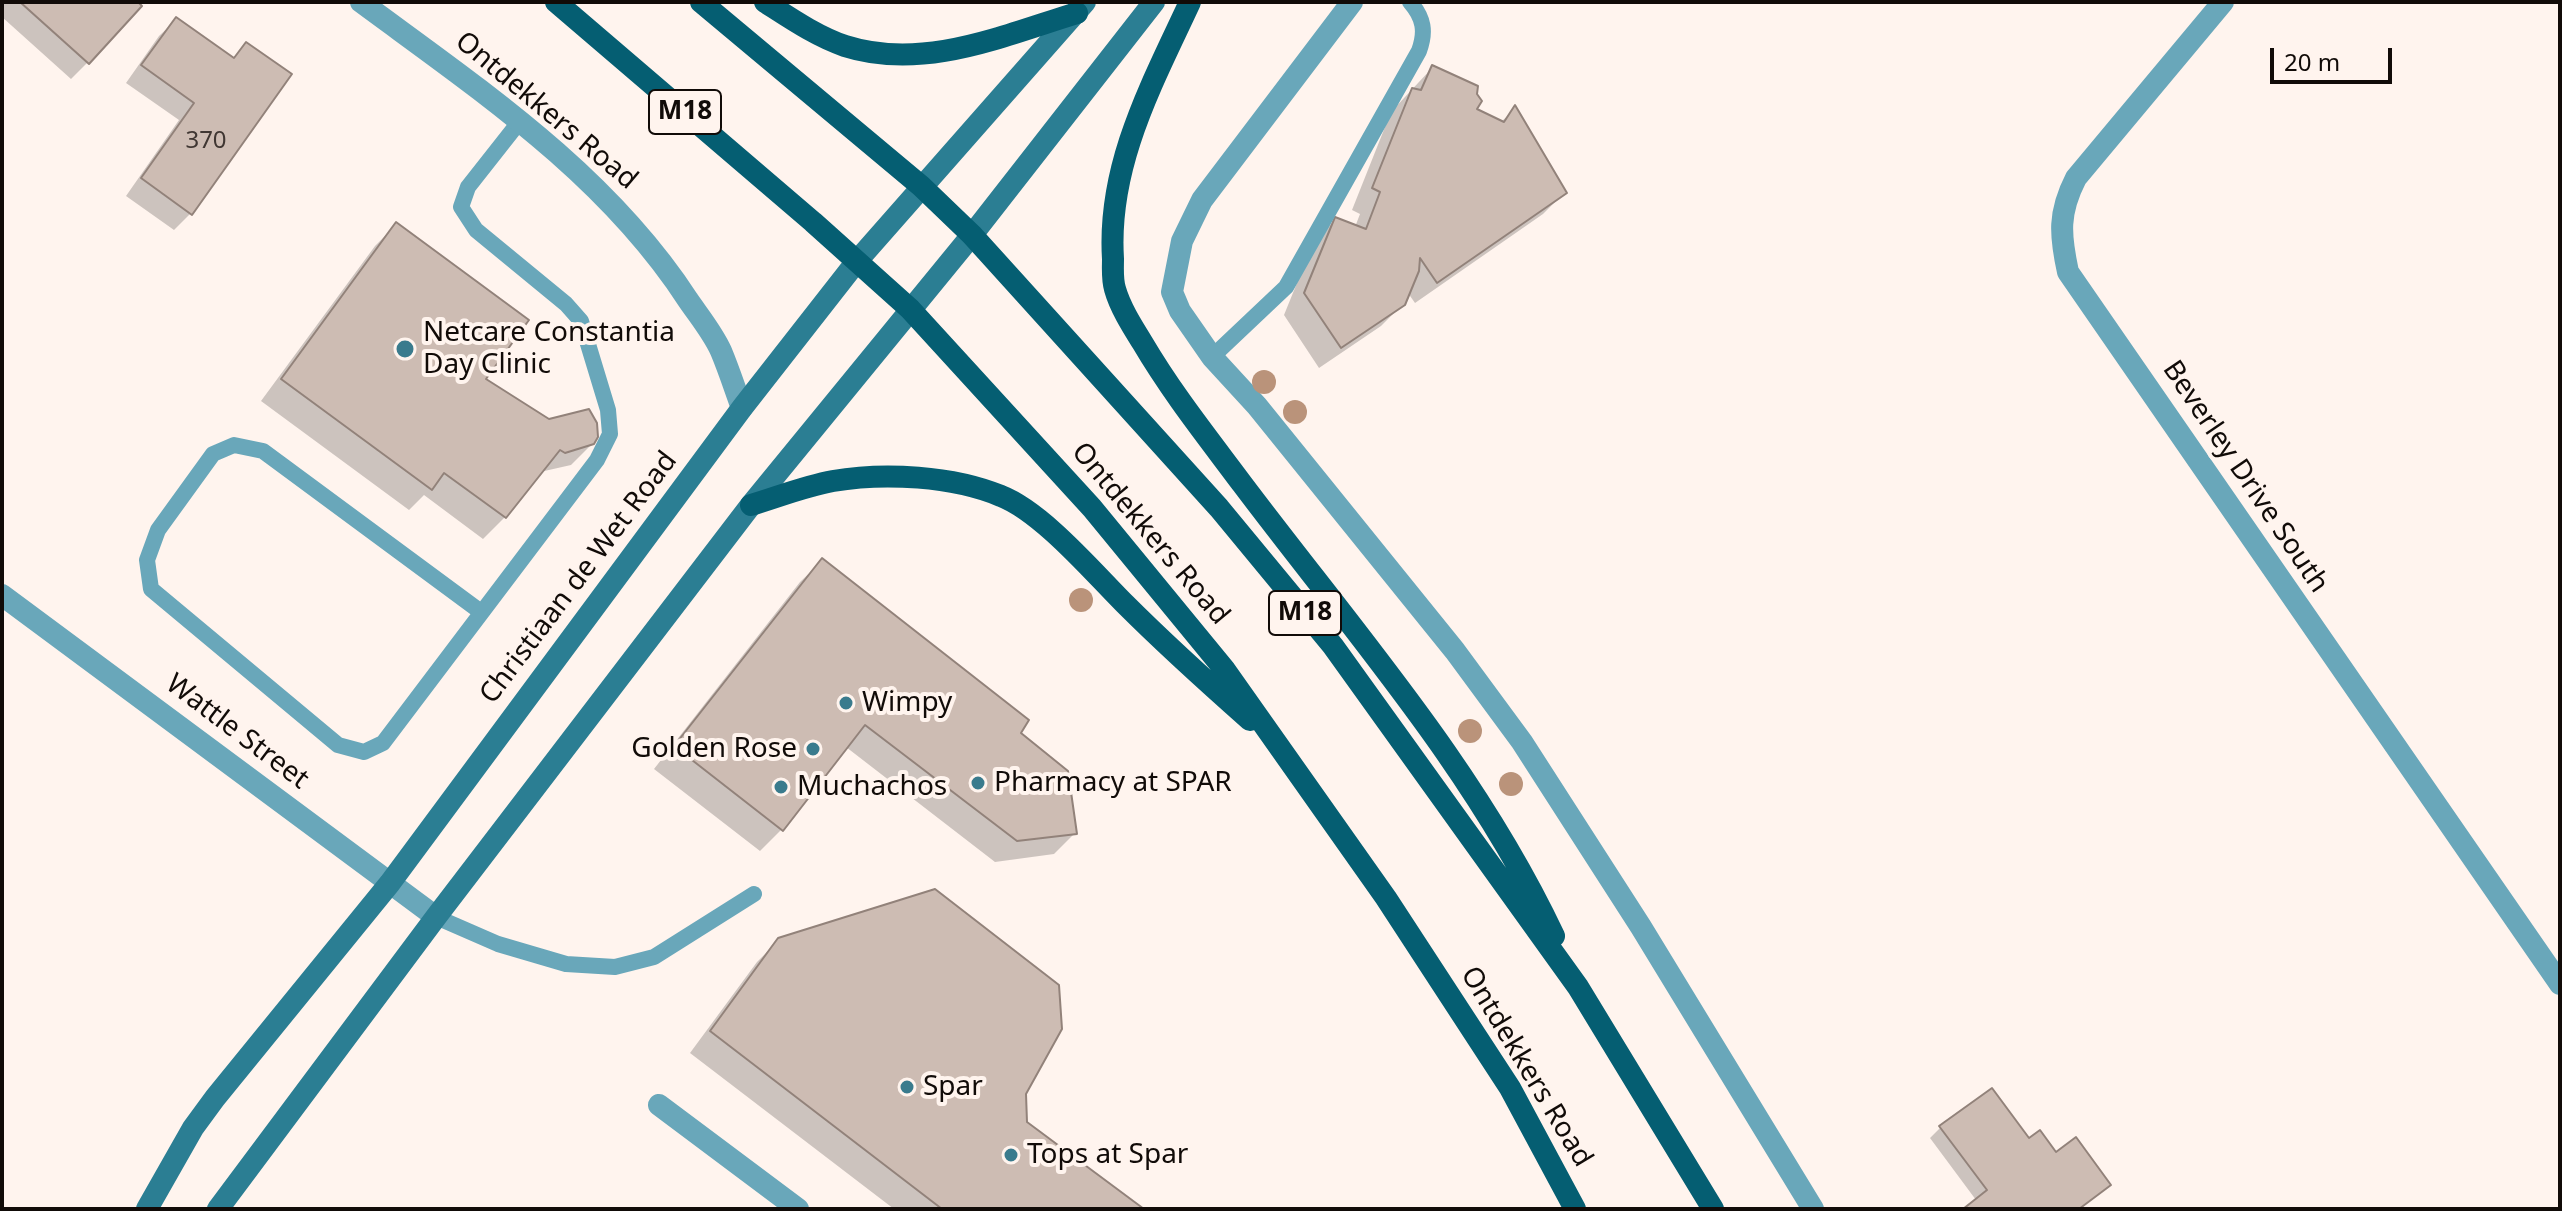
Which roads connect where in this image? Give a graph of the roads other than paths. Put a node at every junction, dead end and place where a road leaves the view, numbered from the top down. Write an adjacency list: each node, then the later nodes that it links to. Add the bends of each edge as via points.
1 (361, 2): 11 (street, Ontdekkers Road)
2 (556, 2): 14 (main road, Ontdekkers Road / M18)
3 (701, 2): 12 (main road, M18)
4 (765, 2): 10 (main road, via 845,46 933,55)
5 (1154, 2): 13 (main road)
6 (1190, 2): 26 (main road, via 1140,108 1117,181 1115,288 1168,385 1393,678 1493,823)
7 (1352, 2): 16 (street, via 1202,200 1182,241 1172,292)
8 (1410, 2): 16 (lane, via 1425,34 1411,65 1286,287)
9 (2223, 2): 25 (street, Beverley Drive South, via 2076,178 2062,217 2068,272)
10 (1081, 8): 12 (main road, Christiaan de Wet Road)
11 (520, 121): 17 (street, Ontdekkers Road, via 646,241 720,349); 20 (lane, via 468,187 461,207 476,230 581,321 608,410 610,434 597,460)
12 (921, 186): 13 (main road, M18); 14 (main road, Christiaan de Wet Road)
13 (972, 235): 15 (main road); 26 (main road, M18, via 1219,508 1333,646)
14 (857, 261): 15 (main road, Ontdekkers Road / M18); 17 (main road, Christiaan de Wet Road)
15 (910, 309): 18 (main road); 21 (main road, Ontdekkers Road / M18, via 1092,508 1225,670)
16 (1212, 357): 33 (street, via 1435,626 1522,742)
17 (742, 408): 22 (main road, Christiaan de Wet Road)
18 (751, 505): 21 (main road, via 834,481 881,478 960,482 1004,497 1041,522); 24 (main road)
19 (2, 595): 22 (street, Wattle Street)
20 (481, 612): 20 (lane, via 383,743 364,752 338,745 151,589 147,560 158,530 213,454 234,445 263,451)
21 (1283, 750): 31 (main road, Ontdekkers Road / M18, via 1510,1088)
22 (390, 883): 24 (street, Wattle Street); 28 (main road, Christiaan de Wet Road, via 215,1098)
23 (754, 894): 24 (lane, via 654,957 615,967 566,964 498,944)
24 (436, 917): 29 (main road)
25 (2560, 984)
26 (1578, 987): 32 (main road, M18)
27 (659, 1105): 30 (street)
28 (147, 1209)
29 (218, 1209)
30 (798, 1209)
31 (1575, 1209)
32 (1713, 1209)
33 (1813, 1209)

